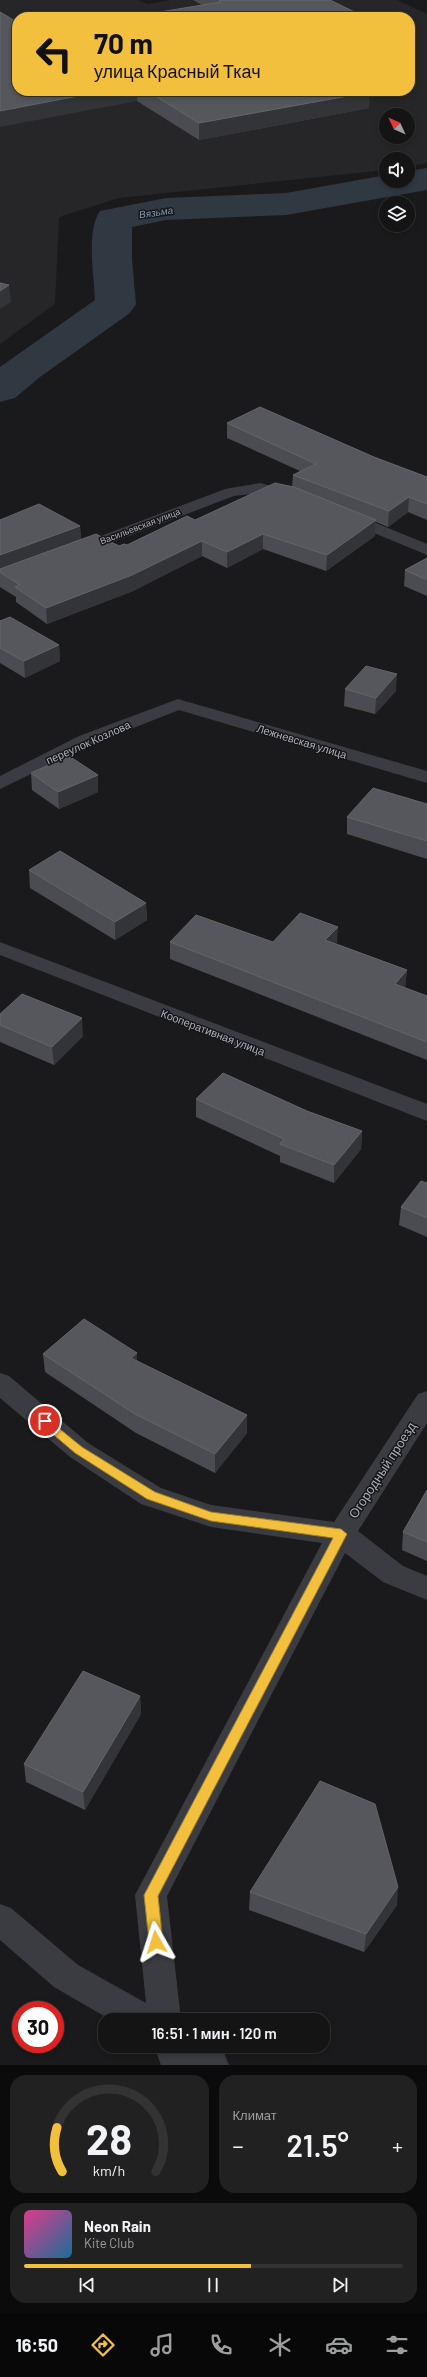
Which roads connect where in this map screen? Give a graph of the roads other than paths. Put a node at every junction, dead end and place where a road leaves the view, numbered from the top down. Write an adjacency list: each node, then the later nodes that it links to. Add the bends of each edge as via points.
1 (307, 500): 4 (street, Васильевская улица, via 260,488 231,492)
2 (335, 512): 3 (street)
3 (427, 550)
4 (67, 554)
5 (178, 704): 6 (street, Лежневская улица); 7 (street, переулок Козлова, via 86,740)
6 (427, 776)
7 (0, 783)
8 (0, 948): 9 (street, Кооперативная улица)
9 (427, 1113)
10 (0, 1383): 12 (street, via 78,1450 151,1496 211,1516)
11 (427, 1401): 12 (street, Огородный проезд)
12 (341, 1534): 13 (street, via 393,1574); 16 (street, Огородный проезд, via 151,1895)
13 (427, 1588)
14 (0, 1919): 15 (street, via 66,1976)
15 (132, 2013)
16 (163, 2013)
17 (173, 2053): 19 (street)
18 (194, 2053): 20 (street)
19 (178, 2065)
20 (212, 2065)

